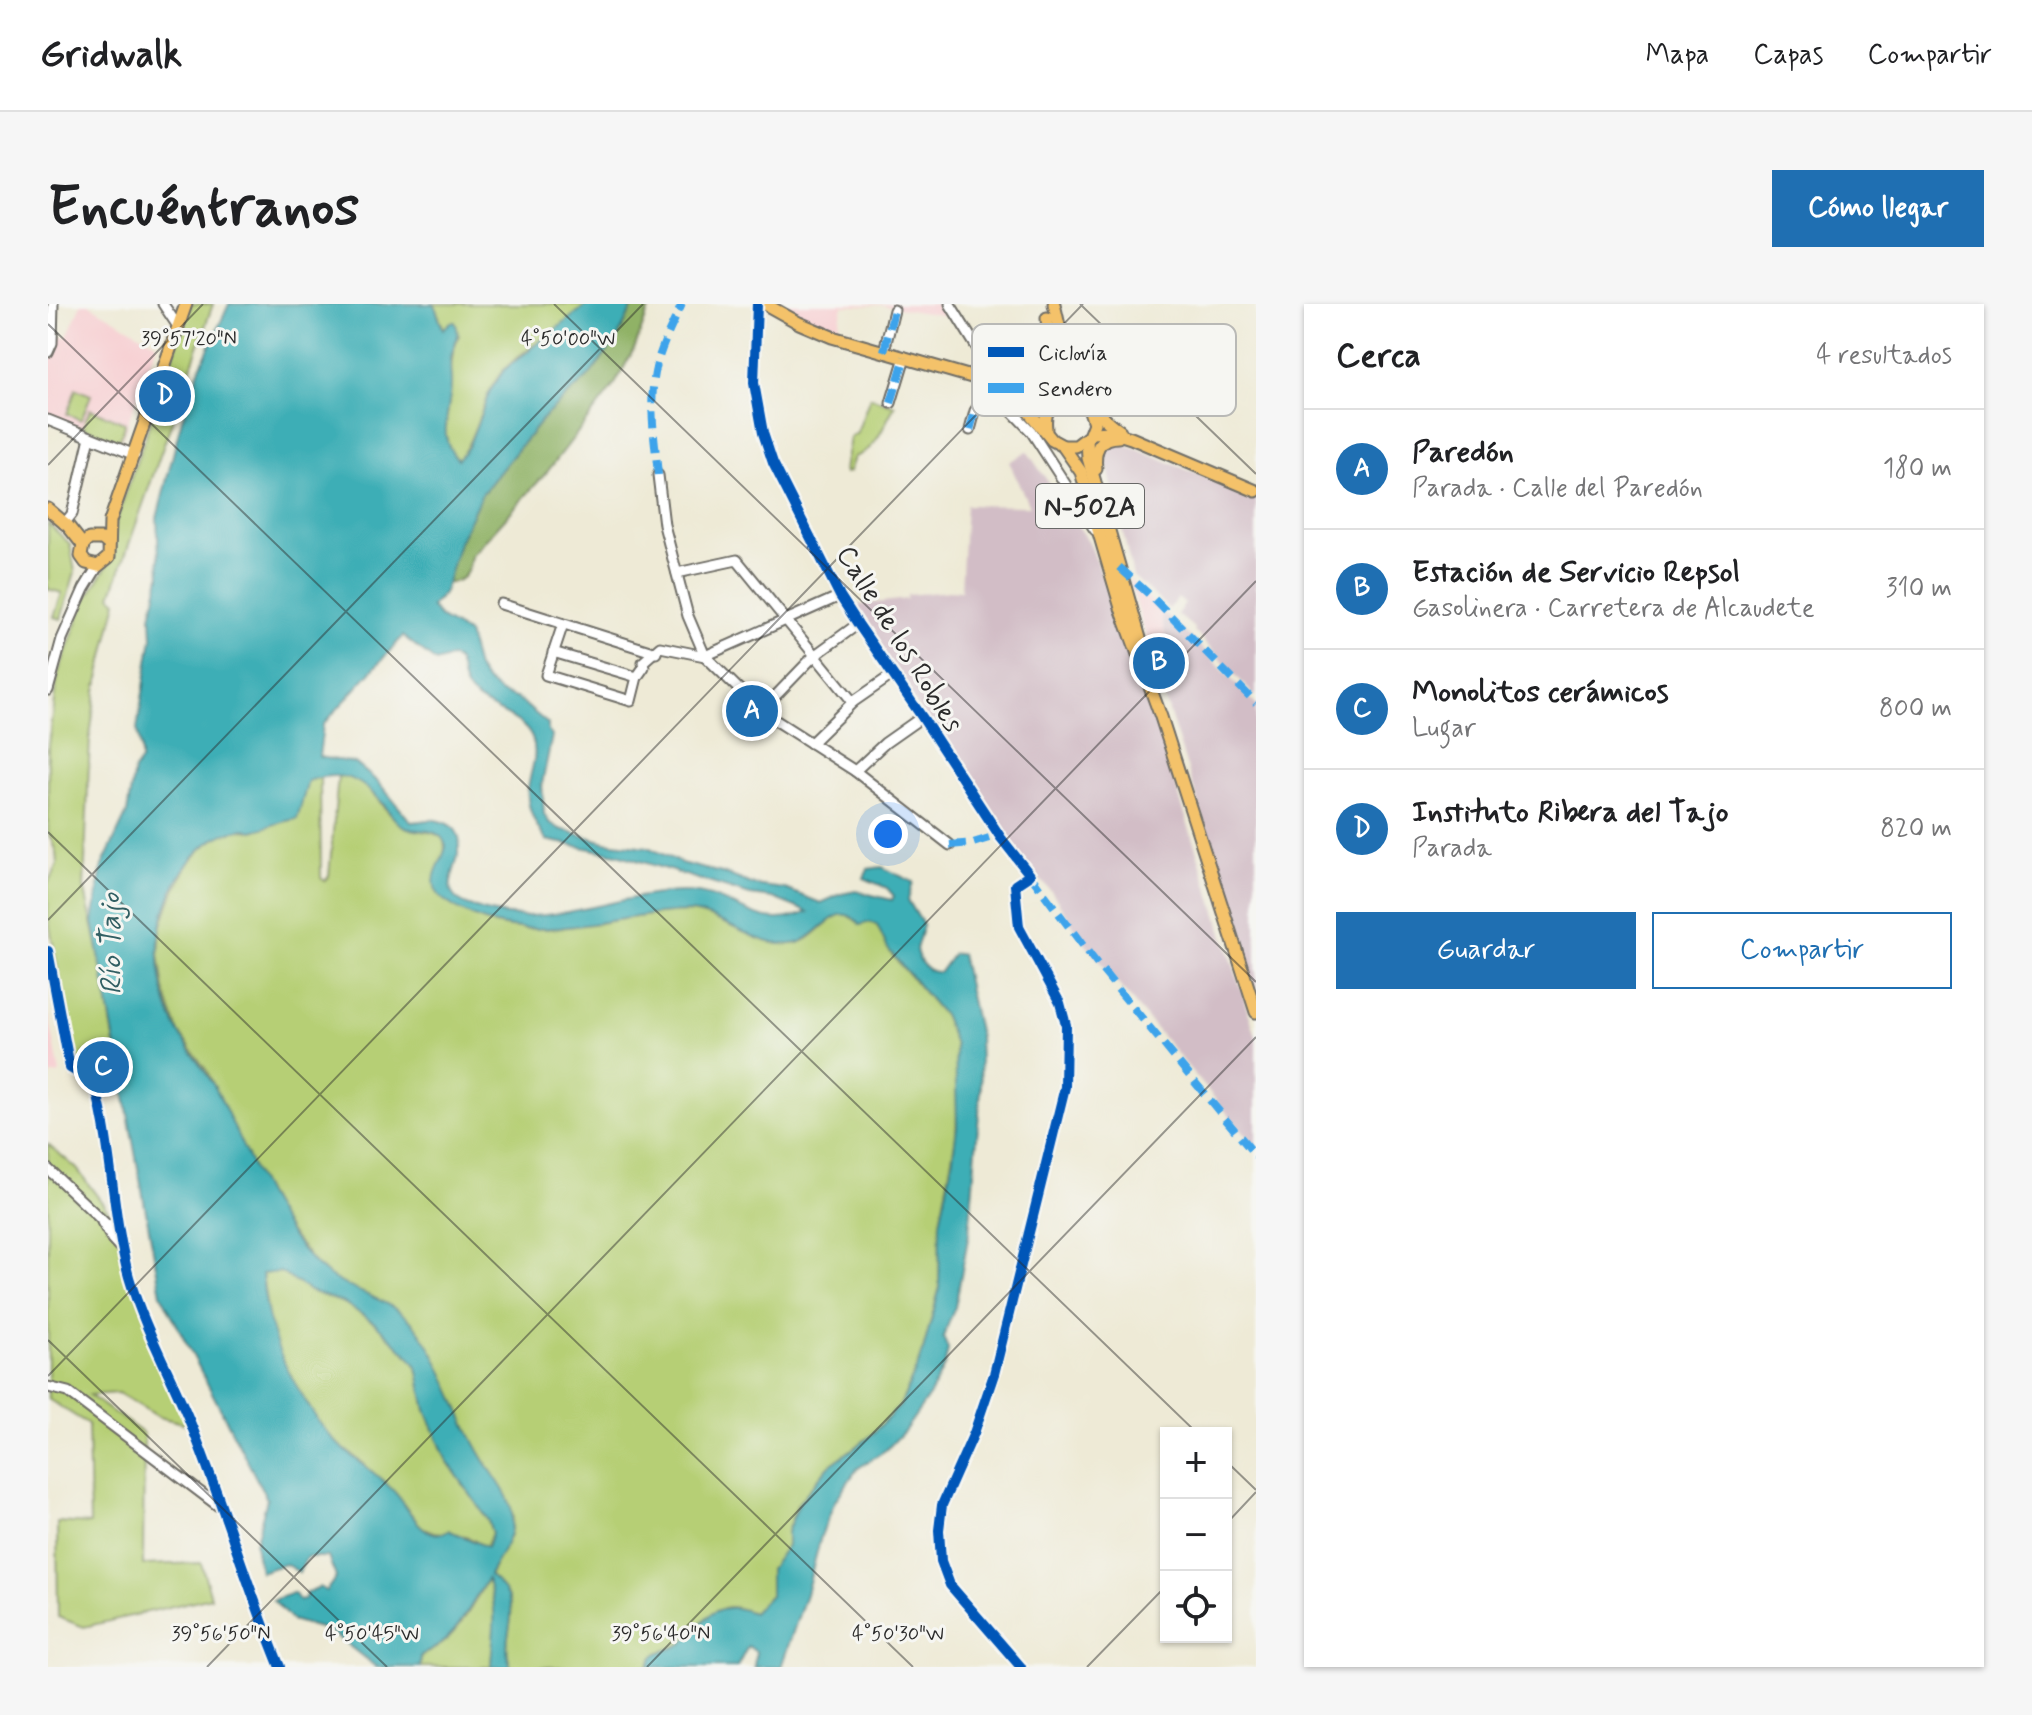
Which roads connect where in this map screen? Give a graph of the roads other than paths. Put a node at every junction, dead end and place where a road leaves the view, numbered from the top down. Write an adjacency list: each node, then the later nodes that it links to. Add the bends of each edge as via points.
1 (53, 304): 14 (street)
2 (163, 304): 13 (street)
3 (186, 304): 13 (main road)
4 (950, 304): 15 (street)
5 (1043, 304): 9 (main road)
6 (1054, 304): 12 (main road, N-502A)
7 (763, 305): 16 (main road, via 832,337); 46 (street, Calle de los Robles, via 755,317 754,383 763,433)
8 (894, 310): 16 (street)
9 (1047, 318): 10 (main road); 11 (main road)
10 (1047, 324)
11 (1048, 324)
12 (1059, 324)
13 (177, 325): 34 (main road)
14 (50, 334): 17 (street)
15 (972, 340)
16 (884, 351): 18 (main road)
17 (48, 352)
18 (905, 357): 19 (main road); 20 (street)
19 (972, 378)
20 (891, 403)
21 (974, 416): 29 (street)
22 (1017, 416): 41 (street)
23 (1034, 416): 28 (main road)
24 (1046, 416): 28 (main road)
25 (1092, 416): 30 (main road, N-502A)
26 (1101, 416): 32 (main road)
27 (48, 420): 31 (street)
28 (1046, 429): 33 (main road, N-502A)
29 (970, 430)
30 (1089, 436): 32 (main road, via 1112,432); 33 (main road, N-502A, via 1076,446); 37 (main road, N-502A, via 1088,458)
31 (90, 437): 34 (street); 40 (street)
32 (1131, 438): 36 (main road); 37 (main road, via 1113,436 1098,446)
33 (1063, 446): 41 (main road, N-502A, via 1081,472)
34 (135, 455): 39 (main road)
35 (658, 475): 45 (street)
36 (1256, 491)
37 (1103, 505): 61 (main road, N-502A)
38 (48, 509): 40 (main road)
39 (110, 521): 42 (main road); 43 (main road)
40 (66, 525): 42 (main road)
41 (1097, 533): 61 (main road, N-502A)
42 (89, 540): 43 (main road); 44 (main road, via 81,556)
43 (108, 544): 44 (main road, via 109,557)
44 (92, 565): 57 (street)
45 (677, 573): 48 (street, via 737,560); 53 (street)
46 (840, 596): 48 (street); 50 (street, Calle de los Robles)
47 (501, 604): 49 (street)
48 (785, 620): 53 (street); 54 (street)
49 (563, 624): 51 (street); 52 (street)
50 (858, 624): 54 (street); 55 (street, Calle de los Robles)
51 (553, 652): 56 (street); 56 (street, via 546,675 631,701)
52 (656, 653): 53 (street, via 660,647); 56 (street, via 643,662)
53 (705, 656): 59 (street)
54 (814, 656): 58 (street); 59 (street)
55 (892, 675): 58 (street); 60 (street, Calle de los Robles)
56 (637, 677)
57 (48, 690)
58 (853, 702): 62 (street)
59 (761, 711): 62 (street)
60 (922, 717): 63 (street); 74 (street, Calle de los Robles, via 1030,875 1015,885 1019,927 1060,1003 1066,1025 1065,1087 994,1374 942,1505 939,1530 941,1561 950,1585)
61 (1161, 717): 66 (main road, N-502A)
62 (811, 743): 63 (street)
63 (855, 771): 64 (street)
64 (950, 845)
65 (48, 951): 69 (street, via 70,1068 90,1069 100,1097)
66 (1256, 1012)
67 (48, 1169): 68 (street)
68 (101, 1219): 69 (street, via 107,1225); 70 (street)
69 (118, 1224): 70 (street)
70 (123, 1251): 72 (street, via 144,1324)
71 (48, 1387): 72 (street, via 68,1392)
72 (222, 1509): 73 (street)
73 (280, 1667)
74 (1021, 1667)

